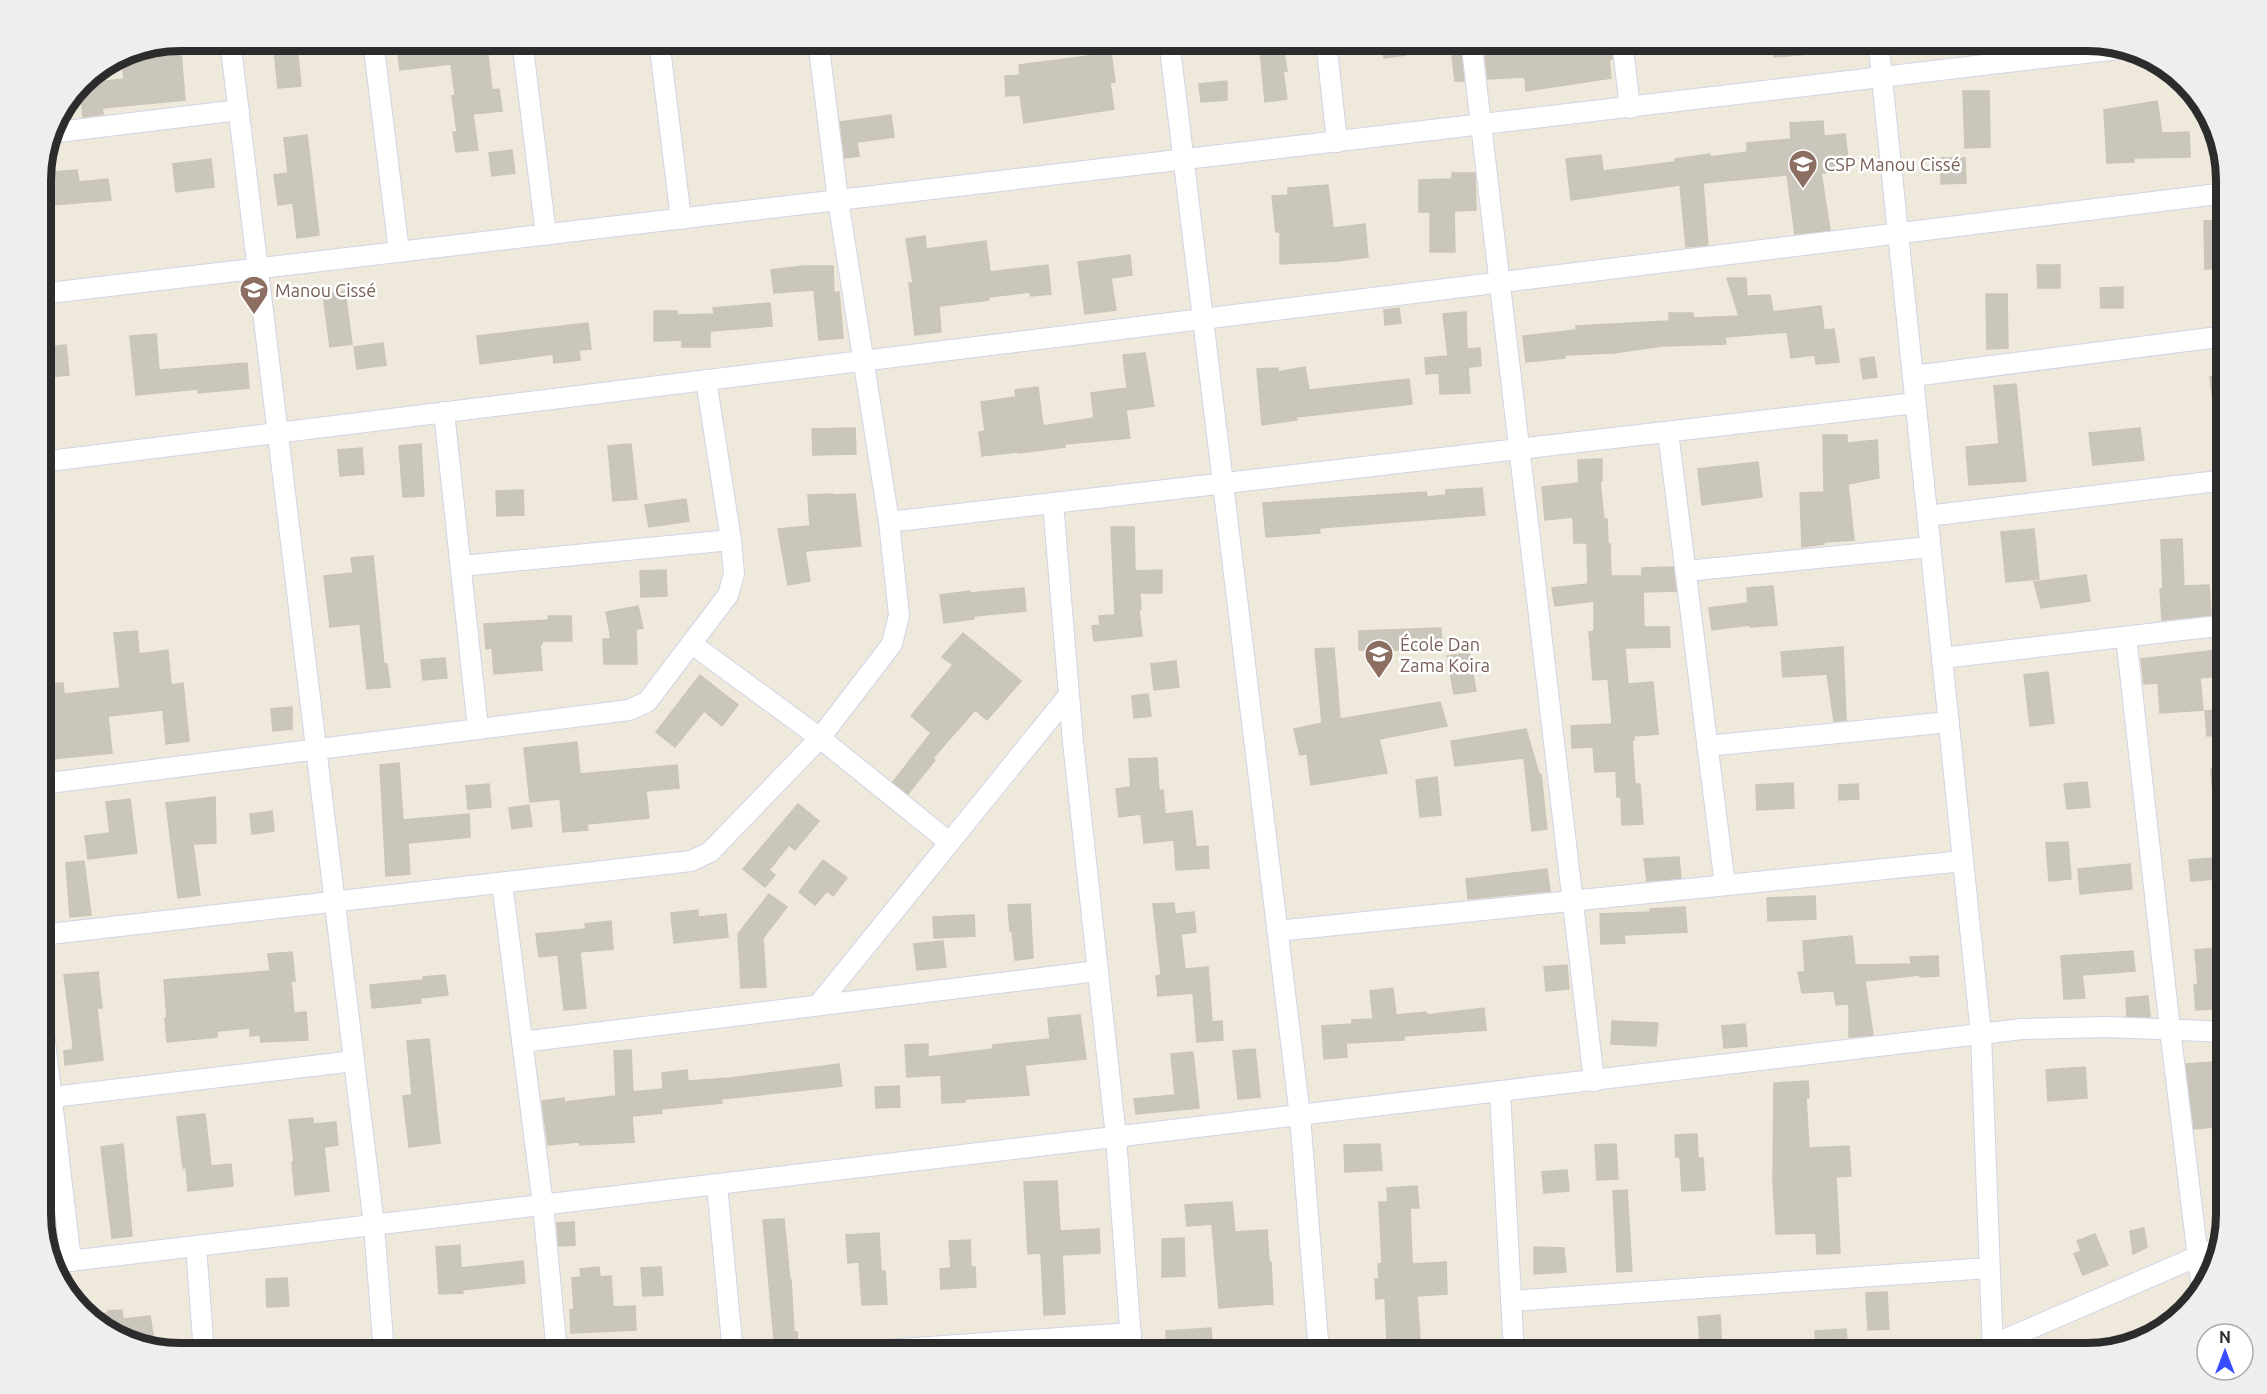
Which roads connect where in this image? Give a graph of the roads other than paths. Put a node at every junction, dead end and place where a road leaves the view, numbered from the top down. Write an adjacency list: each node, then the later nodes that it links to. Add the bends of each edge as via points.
1 (231, 51): 14 (street)
2 (374, 51): 24 (street)
3 (523, 51): 23 (street)
4 (660, 51): 21 (street)
5 (819, 51): 20 (street)
6 (1170, 51): 18 (street)
7 (1327, 51): 17 (street)
8 (1472, 51): 15 (street)
9 (1623, 51): 13 (street)
10 (1879, 51): 12 (street)
11 (2040, 51): 12 (street)
12 (1882, 78): 13 (street); 22 (street)
13 (1630, 108): 15 (street)
14 (239, 110): 16 (street); 25 (street)
15 (1481, 125): 17 (street); 26 (street)
16 (61, 132)
17 (1337, 142): 18 (street)
18 (1184, 160): 20 (street); 28 (street)
19 (2216, 193): 22 (street)
20 (838, 200): 21 (street); 30 (street)
21 (681, 219): 23 (street)
22 (1898, 233): 26 (street); 31 (street)
23 (546, 235): 24 (street)
24 (399, 252): 25 (street)
25 (258, 269): 27 (street); 36 (street)
26 (1499, 282): 28 (street); 37 (street)
27 (51, 293)
28 (1203, 319): 30 (street); 40 (street)
29 (2216, 337): 31 (street)
30 (864, 361): 32 (street); 43 (street)
31 (1913, 376): 33 (street)
32 (706, 380): 34 (street); 44 (street)
33 (1916, 403): 35 (street); 42 (street)
34 (444, 412): 36 (street); 46 (street)
35 (1668, 432): 37 (street); 47 (street)
36 (278, 433): 38 (street); 57 (street)
37 (1519, 449): 40 (street); 63 (street)
38 (51, 461)
39 (2216, 481): 42 (street)
40 (1223, 483): 41 (street); 65 (street)
41 (1053, 503): 43 (street); 52 (street)
42 (1927, 516): 45 (street)
43 (889, 522): 55 (street, via 899,615 897,629 892,644)
44 (731, 540): 46 (street); 50 (street, via 733,584)
45 (1930, 547): 47 (street); 51 (street)
46 (461, 566): 54 (street)
47 (1686, 571): 56 (street)
48 (2216, 626): 49 (street)
49 (2126, 637): 51 (street); 69 (street)
50 (692, 644): 54 (street, via 639,707); 55 (street)
51 (1942, 658): 53 (street)
52 (1069, 695): 59 (street); 67 (street)
53 (1949, 722): 56 (street); 60 (street)
54 (478, 728): 57 (street)
55 (820, 738): 59 (street); 61 (street, via 702,857)
56 (1707, 746): 62 (street)
57 (316, 750): 58 (street); 64 (street)
58 (51, 783)
59 (950, 842): 68 (street)
60 (1963, 861): 62 (street); 71 (street)
61 (502, 883): 64 (street); 72 (street)
62 (1725, 885): 63 (street)
63 (1573, 901): 65 (street); 74 (street)
64 (335, 903): 66 (street); 73 (street)
65 (1277, 931): 78 (street)
66 (51, 933)
67 (1098, 971): 68 (street); 79 (street)
68 (818, 1005): 72 (street)
69 (2170, 1029): 70 (street); 71 (street, via 2064,1027); 85 (street)
70 (2216, 1031)
71 (1981, 1034): 74 (street); 87 (street)
72 (522, 1042): 81 (street)
73 (354, 1061): 77 (street); 82 (street)
74 (1594, 1080): 76 (street)
75 (51, 1082): 77 (street)
76 (1500, 1092): 78 (street); 89 (street)
77 (53, 1097): 86 (street)
78 (1300, 1116): 79 (street); 97 (street)
79 (1116, 1137): 80 (street); 90 (street)
80 (717, 1185): 81 (street); 94 (street)
81 (543, 1205): 82 (street); 93 (street)
82 (374, 1226): 83 (street); 92 (street)
83 (196, 1246): 86 (street); 91 (street)
84 (2210, 1251): 85 (street)
85 (2198, 1257): 88 (street); 100 (street)
86 (62, 1262)
87 (1989, 1268): 89 (street); 99 (street)
88 (2200, 1275)
89 (1511, 1301): 98 (street)
90 (1131, 1334): 95 (street); 96 (street)
91 (203, 1343)
92 (383, 1343)
93 (555, 1343)
94 (732, 1343)
95 (995, 1343)
96 (1131, 1343)
97 (1318, 1343)
98 (1513, 1343)
99 (1992, 1343)
100 (2005, 1343)

